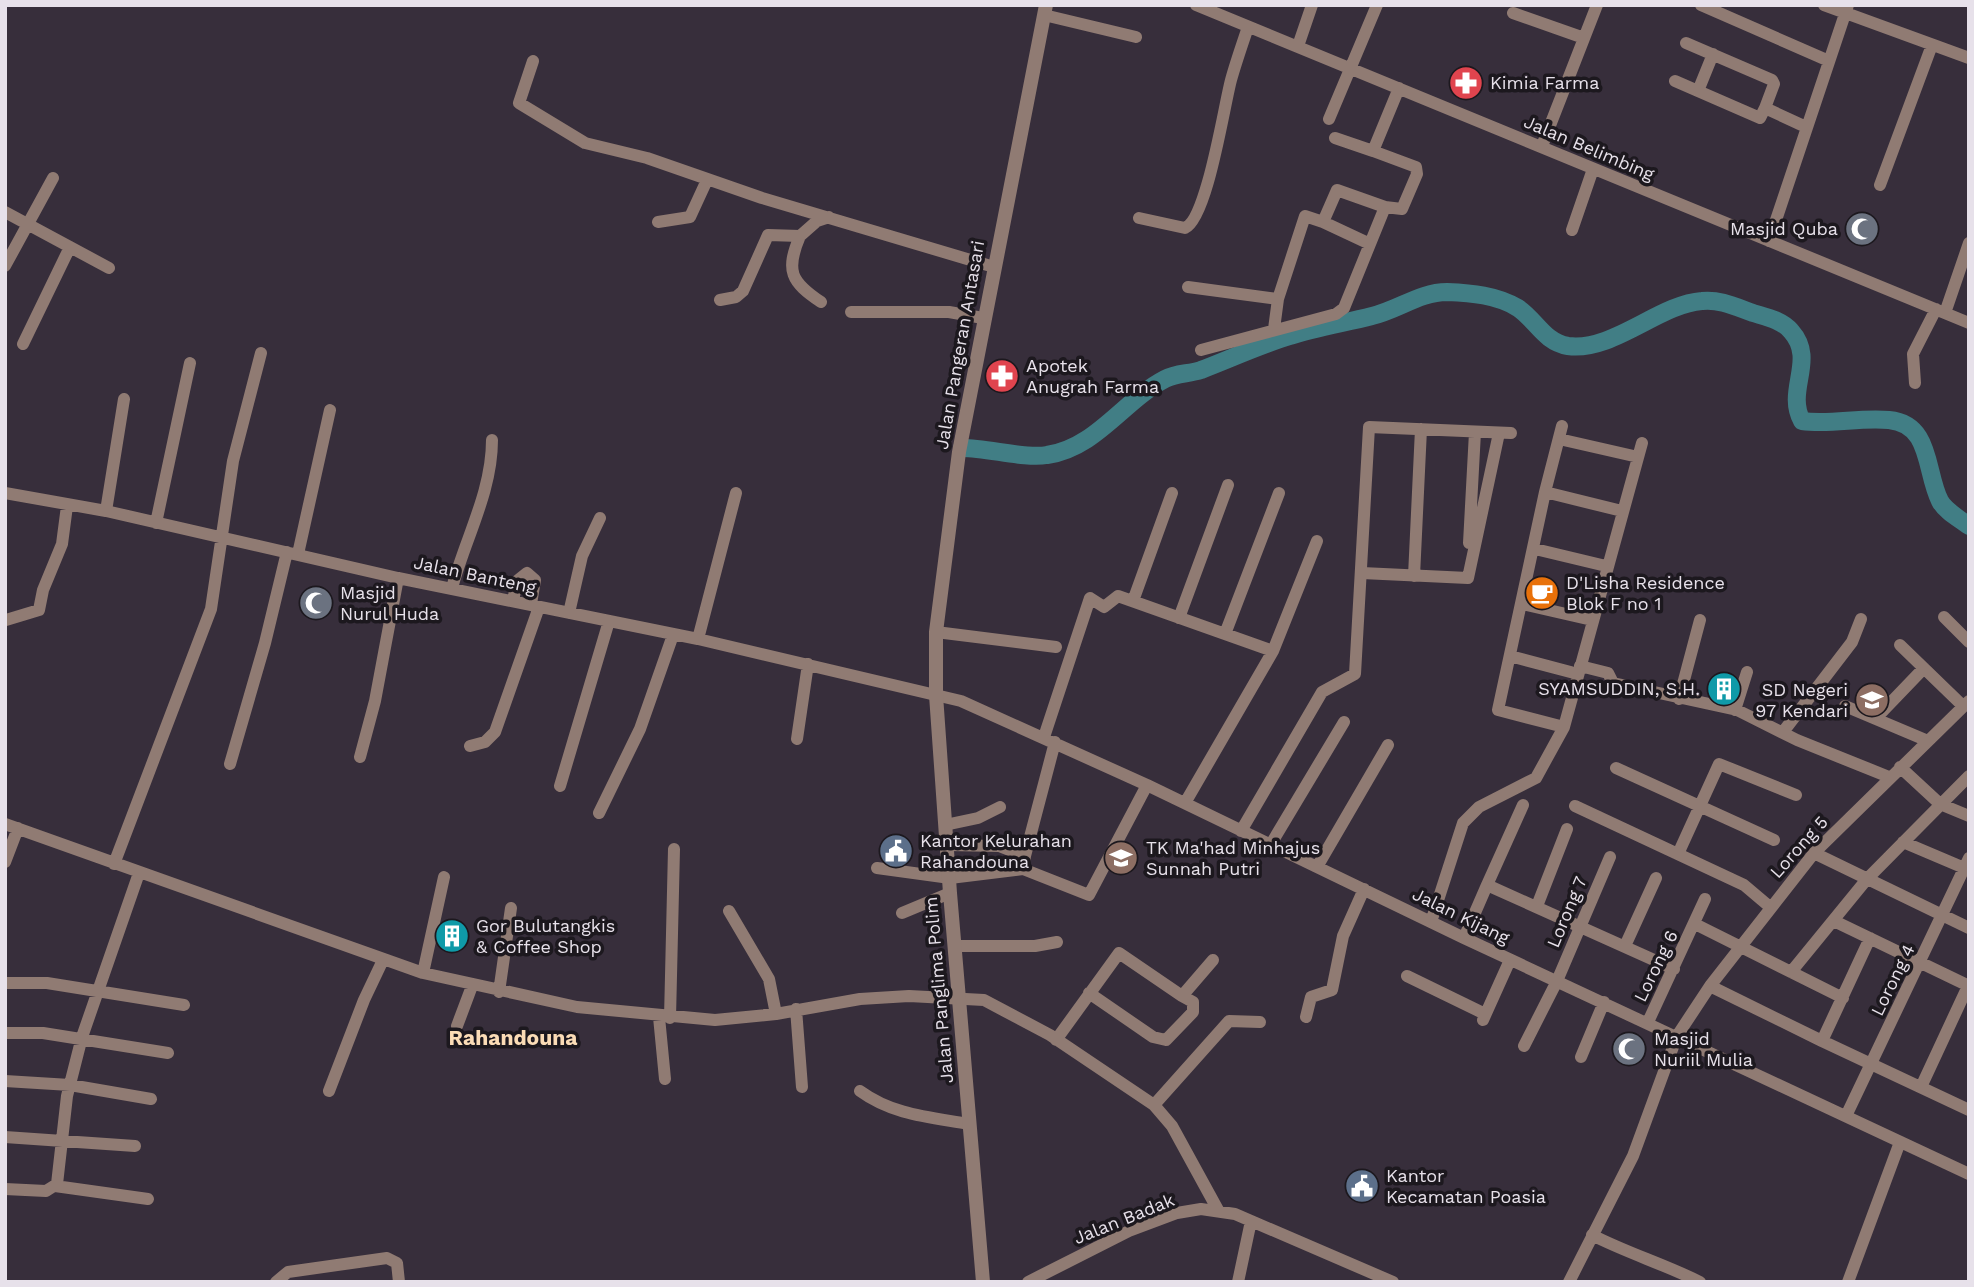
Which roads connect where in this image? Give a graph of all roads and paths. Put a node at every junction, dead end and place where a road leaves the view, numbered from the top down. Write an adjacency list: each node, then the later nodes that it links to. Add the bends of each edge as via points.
1 (1196, 5): 10 (street, Jalan Belimbing)
2 (1312, 5): 15 (street)
3 (1377, 5): 20 (street)
4 (1597, 5): 12 (street)
5 (1701, 5): 19 (street)
6 (1824, 5): 7 (street)
7 (1847, 9): 14 (street); 19 (street)
8 (1045, 10): 11 (street); 48 (street, Jalan Pangeran Antasari)
9 (1513, 13): 12 (street)
10 (1248, 27): 15 (street, Jalan Belimbing); 37 (street, via 1194,220 1185,228)
11 (1136, 37)
12 (1584, 38): 28 (street)
13 (1686, 43): 16 (street)
14 (1932, 45): 17 (street); 33 (street)
15 (1298, 46): 20 (street, Jalan Belimbing)
16 (1713, 54): 23 (street); 24 (street, via 1773,82)
17 (1969, 58)
18 (533, 61): 32 (street, via 520,93 521,105 585,143 647,158)
19 (1829, 61): 26 (street)
20 (1350, 67): 22 (street, Jalan Belimbing); 25 (street)
21 (1675, 81): 23 (street)
22 (1399, 88): 28 (street, Jalan Belimbing); 29 (street)
23 (1698, 91): 24 (street, via 1760,118)
24 (1765, 108): 26 (street)
25 (1329, 119)
26 (1806, 127): 43 (street)
27 (1335, 138): 29 (street)
28 (1542, 146): 30 (street, Jalan Belimbing)
29 (1373, 152): 34 (street, via 1418,170 1402,209)
30 (1593, 169): 41 (street); 43 (street, Jalan Belimbing)
31 (53, 178): 40 (street)
32 (707, 180): 36 (street); 38 (street, via 690,218)
33 (1880, 185)
34 (1385, 207): 39 (street, via 1333,188); 45 (street)
35 (5, 212): 40 (street)
36 (829, 217): 42 (street); 48 (street)
37 (1139, 218)
38 (658, 222)
39 (1323, 222): 45 (street); 51 (street, via 1302,218)
40 (28, 225): 46 (street); 47 (street)
41 (1572, 230)
42 (800, 236): 52 (street, via 768,235 743,291); 53 (street, via 793,252 793,278)
43 (1769, 241): 54 (street, Jalan Belimbing)
44 (1969, 243): 54 (street)
45 (1370, 244): 58 (street, via 1341,311)
46 (70, 247): 49 (street); 59 (street)
47 (5, 266)
48 (994, 267): 56 (street, Jalan Pangeran Antasari)
49 (109, 268)
50 (1188, 287): 51 (street)
51 (1278, 299): 58 (street)
52 (720, 300)
53 (821, 302)
54 (1940, 311): 57 (street, Jalan Belimbing); 63 (street, via 1913,354)
55 (851, 312): 56 (street, via 949,312)
56 (983, 318): 104 (street, Jalan Pangeran Antasari, via 959,452)
57 (1969, 323)
58 (1274, 329): 60 (street)
59 (23, 344)
60 (1201, 350)
61 (261, 354): 82 (street, via 233,461)
62 (190, 363): 81 (street)
63 (1915, 383)
64 (124, 399): 79 (street)
65 (330, 410): 85 (street)
66 (1421, 429): 67 (street); 87 (street, via 1369,427); 88 (street)
67 (1475, 432): 90 (street); 90 (street, via 1505,433)
68 (492, 440): 91 (street, via 484,493)
69 (1642, 443): 70 (street)
70 (1638, 457): 73 (street, via 1561,433); 78 (street)
71 (1228, 485): 98 (street)
72 (736, 492): 107 (street)
73 (1545, 492): 78 (street); 84 (street)
74 (5, 493): 77 (street, Jalan Banteng)
75 (1172, 493): 93 (street)
76 (1279, 493): 105 (street)
77 (67, 506): 79 (street, Jalan Banteng); 99 (street, via 62,544 39,610)
78 (1622, 511): 86 (street)
79 (106, 512): 81 (street, Jalan Banteng)
80 (600, 518): 96 (street, via 582,556)
81 (156, 523): 82 (street, Jalan Banteng)
82 (221, 539): 85 (street, Jalan Banteng); 162 (street, via 216,582 199,645)
83 (1317, 541): 111 (street)
84 (1535, 549): 86 (street); 94 (street)
85 (292, 553): 89 (street, Jalan Banteng); 132 (street)
86 (1606, 566): 100 (street)
87 (1362, 573): 88 (street); 151 (street, via 1355,674 1322,692)
88 (1414, 576): 90 (street)
89 (398, 578): 91 (street, Jalan Banteng); 131 (street)
90 (1468, 578)
91 (452, 588): 92 (street, Jalan Banteng)
92 (513, 601): 95 (street, Jalan Banteng); 95 (street, via 517,581 527,573 535,580)
93 (1133, 601): 98 (street); 127 (street, via 1118,596 1104,607 1090,598)
94 (1523, 604): 100 (street); 112 (street)
95 (535, 606): 96 (street, Jalan Banteng); 130 (street, via 495,732 485,742)
96 (569, 613): 103 (street, Jalan Banteng)
97 (1944, 617): 108 (street)
98 (1179, 618): 105 (street)
99 (6, 620)
100 (1592, 620): 115 (street)
101 (1700, 620): 118 (street)
102 (1861, 620): 125 (street, via 1852,642)
103 (609, 621): 106 (street, Jalan Banteng); 138 (street)
104 (936, 632): 110 (street); 117 (street, Jalan Pangeran Antasari)
105 (1225, 634): 111 (street)
106 (673, 635): 107 (street, Jalan Banteng); 146 (street, via 640,729)
107 (698, 639): 113 (street, Jalan Banteng)
108 (1969, 642)
109 (1900, 645): 114 (street)
110 (1056, 647)
111 (1273, 651): 140 (street)
112 (1510, 656): 115 (street); 124 (street, via 1498,710)
113 (808, 664): 117 (street, Jalan Banteng); 126 (street)
114 (1924, 668): 119 (street); 122 (street)
115 (1579, 670): 118 (street, via 1608,673 1613,683); 124 (street)
116 (1747, 672): 121 (street)
117 (936, 695): 127 (street, Jalan Kijang, via 961,701); 148 (street, Jalan Panglima Polim)
118 (1679, 699): 121 (street)
119 (1966, 704): 128 (street, Lorong 5)
120 (1845, 706): 122 (street)
121 (1735, 710): 125 (street)
122 (1876, 718): 128 (street)
123 (1344, 722): 154 (street)
124 (1564, 727): 181 (street, via 1535,778 1479,807 1463,823)
125 (1783, 732): 136 (street)
126 (797, 739)
127 (1050, 740): 137 (street, Jalan Kijang); 161 (street)
128 (1928, 741): 133 (street, Lorong 5)
129 (1388, 745): 164 (street)
130 (470, 746)
131 (360, 757)
132 (230, 764)
133 (1900, 767): 136 (street, Lorong 5); 141 (street)
134 (1616, 768): 144 (street)
135 (1969, 776): 141 (street)
136 (1889, 777): 157 (street, Lorong 5)
137 (1147, 785): 140 (street, Jalan Kijang); 161 (street, via 1092,893)
138 (560, 786)
139 (1796, 795): 144 (street, via 1719,764)
140 (1185, 803): 151 (street, Jalan Kijang)
141 (1940, 804): 147 (street); 153 (street)
142 (1523, 805): 171 (street)
143 (1575, 806): 158 (street)
144 (1700, 806): 152 (street); 158 (street)
145 (1000, 807): 148 (street)
146 (599, 813)
147 (1969, 816)
148 (946, 825): 155 (street, Jalan Panglima Polim)
149 (12, 826): 160 (street); 162 (street)
150 (1567, 829): 174 (street)
151 (1241, 831): 154 (street, Jalan Kijang)
152 (1774, 840)
153 (1903, 842): 163 (street); 169 (street)
154 (1271, 844): 164 (street, Jalan Kijang)
155 (948, 845): 161 (street, via 999,846); 170 (street, Jalan Panglima Polim)
156 (674, 849): 214 (street)
157 (1814, 853): 169 (street); 175 (street, Lorong 5)
158 (1678, 854): 175 (street, via 1744,885)
159 (1609, 857): 183 (street, Lorong 7)
160 (5, 862)
161 (1024, 862): 170 (street)
162 (114, 864): 166 (street)
163 (1967, 865): 179 (street, Lorong 4)
164 (1317, 867): 172 (street, Jalan Kijang)
165 (877, 869): 170 (street)
166 (139, 873): 191 (street); 204 (street)
167 (444, 877): 197 (street)
168 (1656, 878): 189 (street)
169 (1867, 880): 179 (street); 180 (street)
170 (950, 885): 178 (street); 188 (street, Jalan Panglima Polim)
171 (1487, 885): 174 (street); 185 (street)
172 (1364, 890): 181 (street, Jalan Kijang); 215 (street, via 1343,936 1332,990 1311,997)
173 (1706, 899): 182 (street, Lorong 6)
174 (1537, 906): 183 (street)
175 (1770, 907): 190 (street, Lorong 5)
176 (511, 908): 205 (street)
177 (729, 911): 213 (street, via 769,979)
178 (902, 913)
179 (1943, 916): 184 (street); 194 (street, Lorong 4)
180 (1834, 921): 186 (street); 196 (street)
181 (1431, 922): 185 (street, Jalan Kijang)
182 (1695, 924): 190 (street, Lorong 6); 195 (street, Lorong 6)
183 (1581, 926): 189 (street); 199 (street, Lorong 7)
184 (1969, 928)
185 (1464, 938): 193 (street, Jalan Kijang)
186 (1870, 938): 194 (street); 208 (street)
187 (1057, 942): 188 (street)
188 (954, 946): 209 (street, Jalan Panglima Polim)
189 (1625, 946): 195 (street)
190 (1741, 946): 196 (street, Lorong 6); 202 (street, Lorong 5)
191 (383, 960): 197 (street); 233 (street)
192 (1213, 960): 207 (street)
193 (1510, 960): 198 (street, via 1484,1017); 199 (street, Jalan Kijang)
194 (1921, 963): 203 (street); 227 (street, Lorong 4)
195 (1674, 970): 217 (street, Lorong 6)
196 (1791, 972): 208 (street, Lorong 6)
197 (423, 973): 201 (street)
198 (1407, 976)
199 (1557, 981): 210 (street, Jalan Kijang); 224 (street, Lorong 7)
200 (5, 983): 204 (street)
201 (472, 986): 205 (street); 218 (street)
202 (1710, 986): 220 (street, Lorong 5); 223 (street)
203 (1968, 986): 232 (street)
204 (98, 990): 211 (street); 221 (street)
205 (499, 992): 214 (street)
206 (1089, 993): 207 (street, via 1119,953); 207 (street, via 1153,1037 1166,1040 1193,1012 1193,1002); 222 (street)
207 (1182, 996)
208 (1843, 998): 223 (street)
209 (959, 999): 212 (street, via 884,997); 222 (street, via 996,1004); 239 (street, Jalan Panglima Polim)
210 (1604, 1002): 217 (street, Jalan Kijang); 226 (street)
211 (184, 1006)
212 (796, 1009): 213 (street); 231 (street)
213 (776, 1014): 214 (street, via 715,1020)
214 (665, 1017): 228 (street)
215 (1306, 1017)
216 (1260, 1022): 236 (street, via 1240,1019 1223,1026)
217 (1648, 1022): 220 (street, Jalan Kijang)
218 (457, 1026)
219 (5, 1033): 221 (street)
220 (1677, 1036): 238 (street, Jalan Kijang); 250 (street, Lorong 5, via 1633,1156)
221 (82, 1037): 225 (street); 230 (street)
222 (1056, 1040): 236 (street)
223 (1822, 1041): 227 (street)
224 (1524, 1045)
225 (167, 1053)
226 (1581, 1057)
227 (1870, 1063): 232 (street); 238 (street, Lorong 4)
228 (665, 1079)
229 (5, 1082): 230 (street)
230 (70, 1085): 235 (street); 241 (street)
231 (802, 1087)
232 (1921, 1087): 237 (street)
233 (329, 1091)
234 (860, 1091): 239 (street, via 903,1114)
235 (151, 1099)
236 (1154, 1104): 248 (street, via 1172,1126)
237 (1969, 1110)
238 (1846, 1116): 242 (street, Jalan Kijang)
239 (969, 1124): 254 (street, Jalan Panglima Polim)
240 (5, 1137): 241 (street)
241 (62, 1141): 243 (street); 245 (street)
242 (1900, 1142): 244 (street, Jalan Kijang); 260 (street)
243 (135, 1146)
244 (1967, 1169)
245 (55, 1186): 246 (street, via 46,1191); 247 (street)
246 (5, 1189)
247 (148, 1199)
248 (1219, 1210): 249 (street, Jalan Badak); 255 (street, Jalan Badak, via 1177,1213 1129,1231)
249 (1251, 1221): 251 (street, Jalan Badak); 256 (street)
250 (1592, 1235): 258 (street, Lorong 5); 259 (street)
251 (1371, 1278): 257 (street, Jalan Badak)
252 (276, 1282): 253 (street, via 297,1270 387,1258 397,1263)
253 (399, 1282)
254 (982, 1282)
255 (1028, 1282)
256 (1238, 1282)
257 (1392, 1282)
258 (1569, 1282)
259 (1700, 1282)
260 (1848, 1282)

